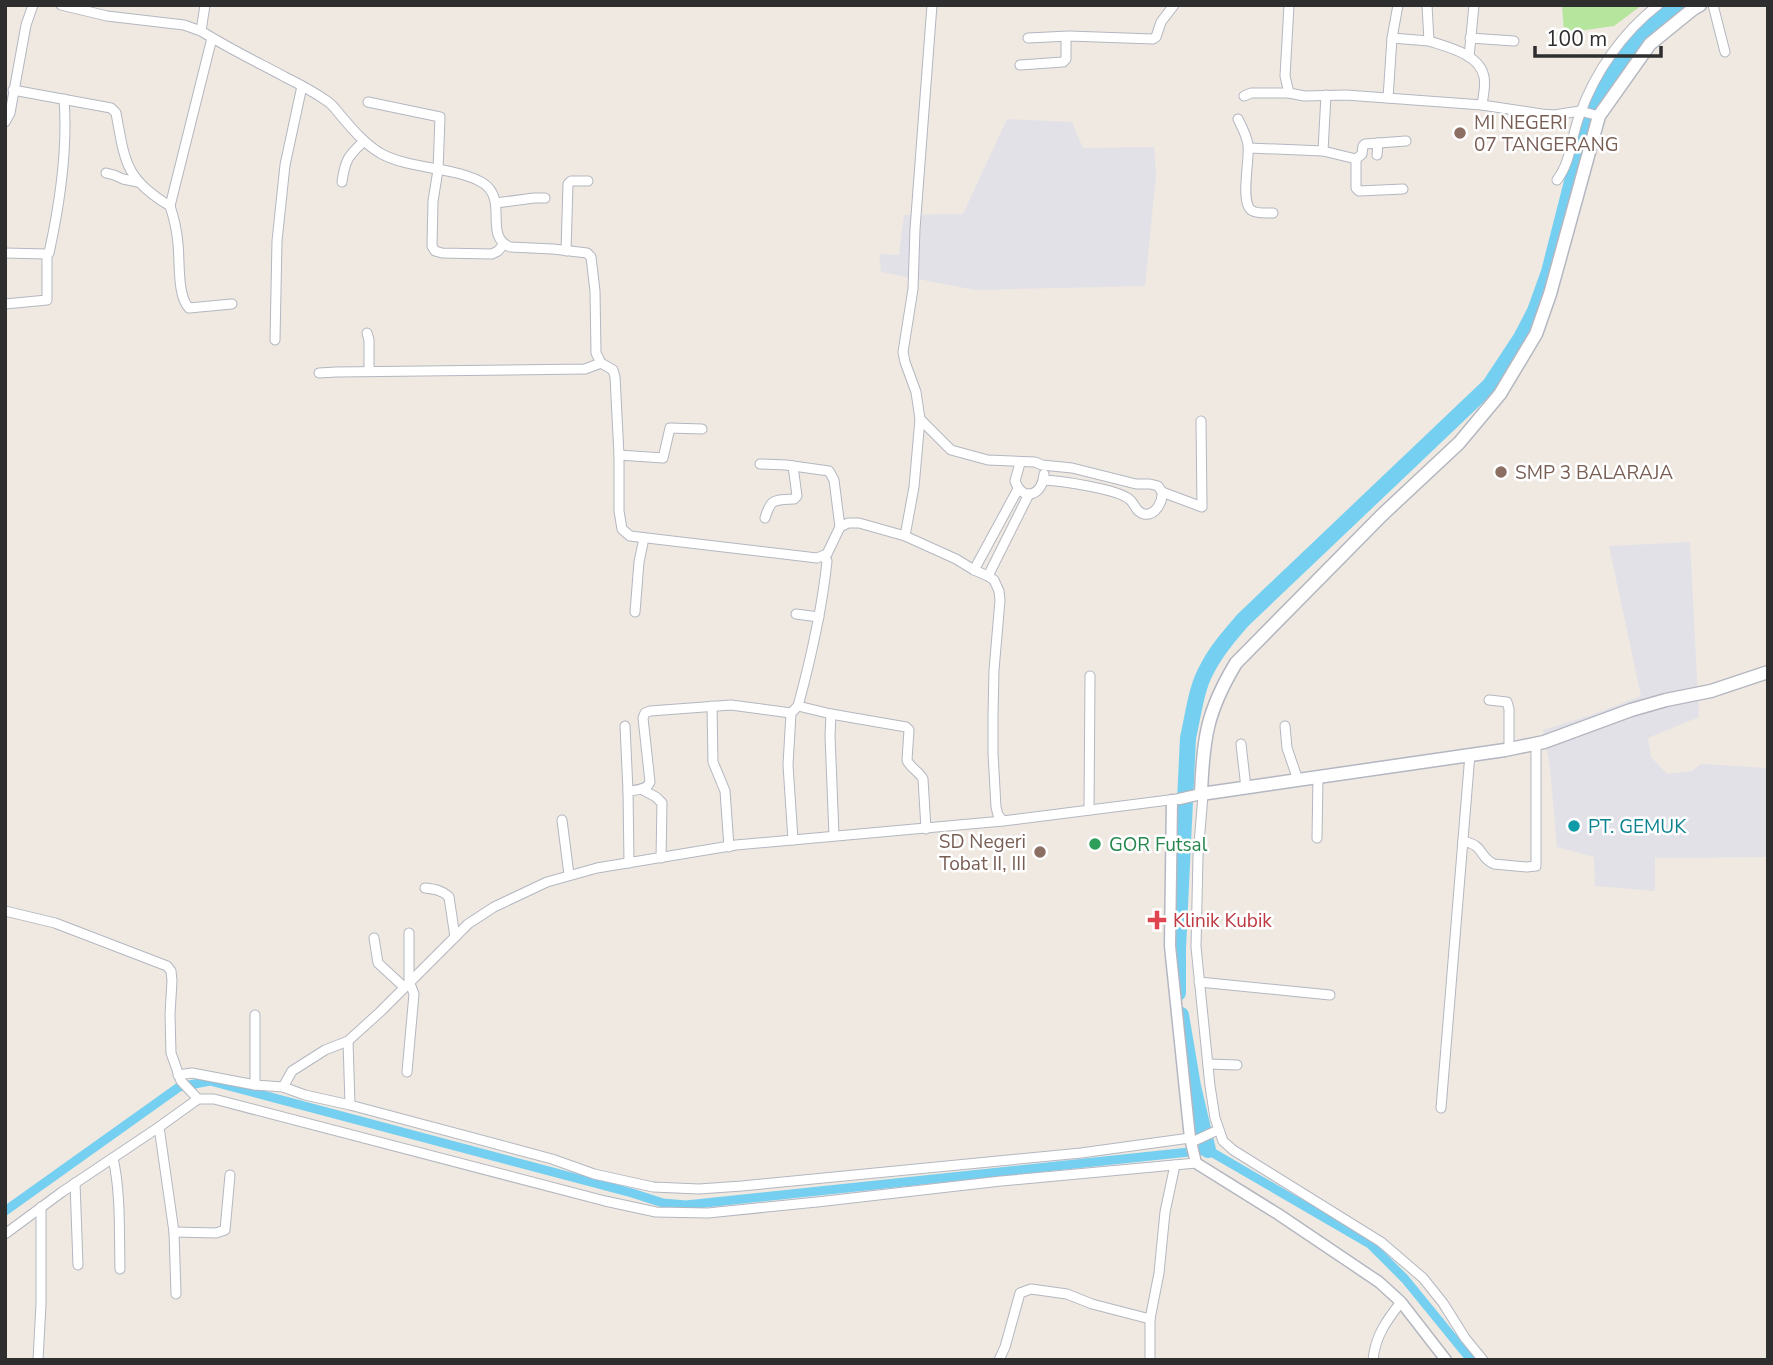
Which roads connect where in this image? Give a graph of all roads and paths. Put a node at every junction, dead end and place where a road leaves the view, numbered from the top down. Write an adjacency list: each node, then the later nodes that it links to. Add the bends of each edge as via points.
1 (33, 5): 25 (street)
2 (61, 5): 13 (street)
3 (205, 5): 13 (street)
4 (932, 5): 66 (street, via 913,289 904,352)
5 (1174, 5): 14 (street, via 1153,39)
6 (1289, 5): 26 (street, via 1285,76)
7 (1398, 5): 15 (street)
8 (1427, 5): 19 (street)
9 (1474, 5): 18 (street)
10 (1658, 5): 33 (street, via 1620,43 1595,80)
11 (1700, 5): 34 (main road, via 1650,44)
12 (1713, 5): 21 (street)
13 (201, 31): 16 (street)
14 (1066, 37): 17 (street); 23 (street, via 1063,62)
15 (1392, 37): 19 (street); 29 (street)
16 (212, 38): 24 (street); 53 (street)
17 (1028, 38)
18 (1470, 38): 20 (street); 22 (street)
19 (1429, 41): 22 (street)
20 (1514, 41)
21 (1725, 52)
22 (1469, 57): 32 (street, via 1484,76)
23 (1020, 65)
24 (302, 86): 37 (street, via 329,102); 62 (street, via 285,165 277,242)
25 (13, 90): 30 (street); 36 (street)
26 (1289, 93): 27 (street); 28 (street)
27 (1326, 95): 29 (street); 41 (street)
28 (1244, 96)
29 (1388, 98): 32 (street)
30 (64, 99): 48 (street, via 114,110 129,170); 58 (street, via 66,130 59,197)
31 (368, 102): 44 (street, via 440,116)
32 (1482, 106): 33 (street, via 1554,115)
33 (1582, 112): 34 (street); 46 (street, via 1570,156)
34 (1598, 116): 108 (main road, via 1536,334 1500,394 1459,443 1236,663 1207,727)
35 (1238, 119): 40 (street)
36 (5, 122)
37 (364, 141): 44 (street, via 381,154); 49 (street, via 349,154)
38 (1406, 141): 39 (street)
39 (1378, 143): 42 (street); 43 (street, via 1364,145)
40 (1249, 148): 41 (street); 54 (street, via 1248,205 1254,212)
41 (1323, 150): 43 (street)
42 (1377, 155)
43 (1356, 159): 50 (street, via 1356,190)
44 (438, 170): 52 (street, via 486,185); 55 (street, via 433,201 435,251 492,254)
45 (106, 173): 48 (street)
46 (1557, 180)
47 (588, 181): 56 (street, via 568,184)
48 (139, 182): 53 (street)
49 (342, 182)
50 (1403, 189)
51 (545, 198): 52 (street)
52 (496, 203): 55 (street, via 497,234)
53 (170, 206): 60 (street, via 184,303 189,308)
54 (1273, 213)
55 (504, 244): 56 (street)
56 (566, 251): 63 (street, via 587,253 592,261 596,353)
57 (5, 253): 58 (street)
58 (47, 254): 59 (street, via 47,300)
59 (5, 304)
60 (232, 304)
61 (367, 333): 64 (street)
62 (275, 340)
63 (601, 363): 64 (street, via 585,369); 69 (street, via 613,370 615,377)
64 (369, 371): 65 (street)
65 (319, 373)
66 (920, 419): 70 (street, via 951,450); 82 (street)
67 (1200, 421): 77 (street, via 1202,507)
68 (702, 429): 69 (street, via 670,428 663,458)
69 (619, 455): 83 (street, via 622,529)
70 (1020, 463): 73 (street); 76 (street, via 1015,481)
71 (760, 464): 72 (street)
72 (793, 466): 80 (street, via 797,496 769,504); 81 (street, via 829,471)
73 (1042, 466): 74 (street); 75 (street, via 1072,468)
74 (1044, 480): 78 (street); 79 (street, via 1105,489)
75 (1136, 484): 77 (street, via 1158,486); 79 (street)
76 (1018, 489): 78 (street); 85 (street)
77 (1162, 492): 79 (street, via 1160,504 1149,514 1137,511)
78 (1029, 494): 86 (street)
79 (1131, 500)
80 (765, 518)
81 (840, 527): 82 (street, via 859,523); 84 (street)
82 (905, 536): 85 (street)
83 (644, 538): 84 (street); 87 (street)
84 (823, 556): 89 (street, via 827,561)
85 (974, 570): 86 (street)
86 (988, 576): 112 (street, via 994,580 1000,600 993,753 996,807)
87 (635, 612)
88 (796, 614): 89 (street)
89 (819, 617): 94 (street)
90 (1768, 672): 99 (main road, via 1631,710)
91 (1090, 676): 110 (street)
92 (1489, 700): 101 (street, via 1507,702)
93 (712, 706): 95 (street); 106 (street, via 645,713 650,782); 118 (street, via 713,762 725,791)
94 (799, 706): 95 (street); 96 (street)
95 (791, 713): 116 (street, via 788,765)
96 (831, 714): 113 (street, via 909,730 907,760 923,779); 114 (street)
97 (625, 726): 107 (street)
98 (1285, 726): 104 (street)
99 (1536, 743): 101 (main road); 117 (street, via 1536,866 1494,864 1474,844)
100 (1241, 744): 105 (street)
101 (1509, 749): 102 (main road)
102 (1470, 754): 103 (main road); 117 (street)
103 (1318, 777): 104 (main road); 115 (street)
104 (1298, 780): 105 (main road)
105 (1246, 788): 108 (main road)
106 (641, 789): 107 (street); 119 (street, via 662,803)
107 (628, 791): 120 (street)
108 (1201, 794): 109 (street); 127 (street)
109 (1176, 799): 110 (street); 143 (street, via 1170,946)
110 (1089, 810): 112 (street)
111 (562, 820): 121 (street)
112 (1003, 821): 113 (street)
113 (926, 829): 114 (street)
114 (834, 835): 116 (street)
115 (1317, 838)
116 (793, 840): 118 (street)
117 (1463, 841): 140 (street)
118 (729, 847): 119 (street)
119 (661, 858): 120 (street)
120 (629, 863): 121 (street)
121 (569, 875): 125 (street, via 494,907)
122 (425, 888): 125 (street, via 449,897)
123 (5, 911): 135 (street, via 55,923 167,966 172,981 172,1053)
124 (409, 933): 128 (street)
125 (455, 937): 128 (street)
126 (374, 938): 128 (street, via 378,963)
127 (1199, 982): 129 (street); 132 (street)
128 (406, 984): 131 (street); 134 (street, via 414,995)
129 (1331, 995)
130 (255, 1015): 136 (street)
131 (348, 1041): 137 (street, via 292,1071); 139 (street)
132 (1208, 1064): 133 (street); 142 (street)
133 (1237, 1065)
134 (407, 1072)
135 (180, 1078): 136 (street, via 192,1073); 138 (street)
136 (255, 1085): 137 (street)
137 (283, 1087): 139 (street)
138 (197, 1097): 141 (street); 146 (street, via 656,1212 721,1212)
139 (350, 1105): 143 (street, via 594,1174 672,1189)
140 (1441, 1108)
141 (159, 1127): 144 (street); 150 (street)
142 (1215, 1131): 143 (street); 162 (street, via 1233,1150 1381,1242 1423,1278)
143 (1192, 1141): 145 (street)
144 (113, 1158): 148 (street); 153 (street)
145 (1194, 1161): 146 (street); 155 (street, via 1379,1282)
146 (1175, 1165): 156 (street)
147 (230, 1175): 150 (street, via 225,1230)
148 (75, 1183): 149 (street); 152 (street)
149 (41, 1207): 151 (street); 157 (street)
150 (174, 1232): 154 (street)
151 (5, 1234)
152 (78, 1265)
153 (120, 1269)
154 (176, 1294)
155 (1401, 1302): 160 (street, via 1379,1334); 161 (street)
156 (1150, 1319): 158 (street, via 1067,1294 1026,1290 1020,1293); 159 (street)
157 (38, 1360)
158 (999, 1360)
159 (1150, 1360)
160 (1373, 1360)
161 (1446, 1360)
162 (1483, 1360)

